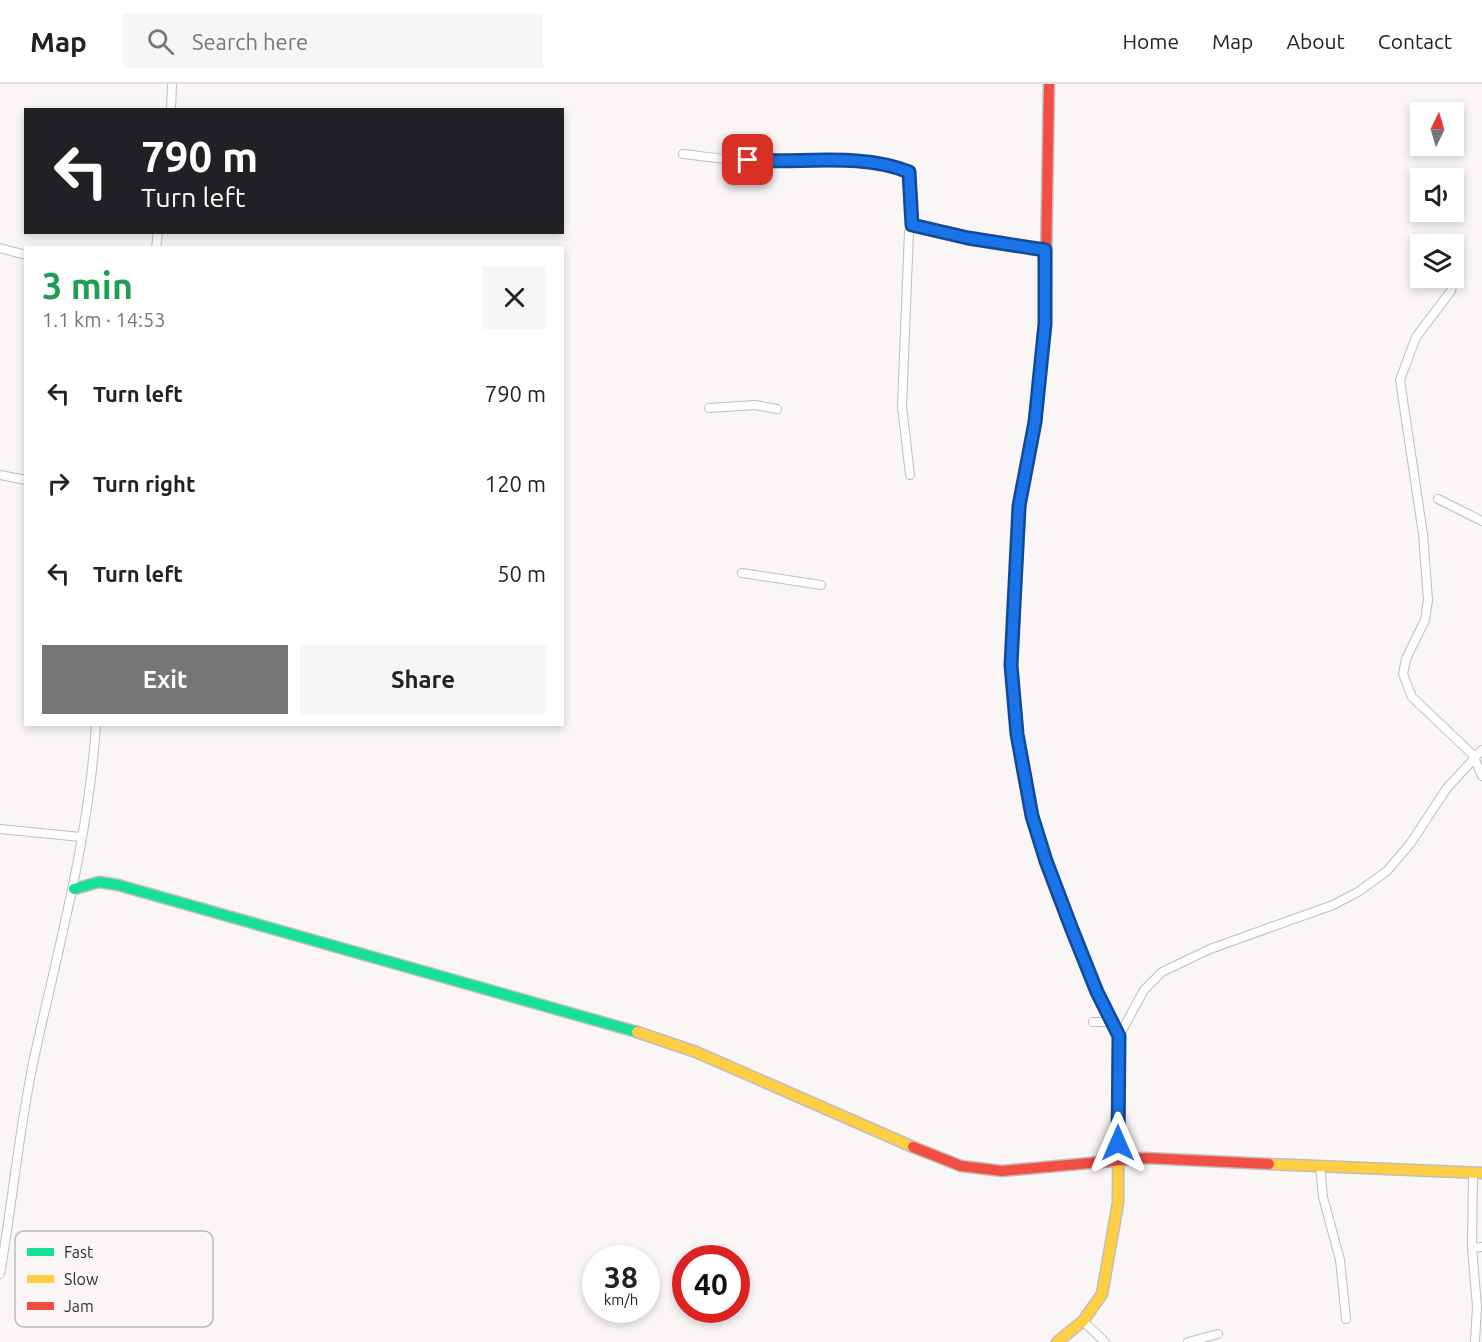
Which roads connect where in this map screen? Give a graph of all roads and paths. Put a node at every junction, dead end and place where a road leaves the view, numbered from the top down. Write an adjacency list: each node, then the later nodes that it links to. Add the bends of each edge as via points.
1 (172, 84): 3 (street)
2 (1049, 84): 7 (street)
3 (171, 108)
4 (683, 154): 5 (street, via 769,162 804,159 894,166 909,172)
5 (912, 225): 7 (street); 13 (street, via 902,406)
6 (0, 248): 8 (street)
7 (1045, 250): 27 (street, via 1044,335 1035,422 1019,506 1011,665 1016,725 1032,816 1046,861)
8 (24, 254)
9 (1452, 288): 21 (street, via 1416,337 1400,380 1423,534 1428,600 1425,620 1403,674 1412,697)
10 (709, 408): 11 (street, via 755,405)
11 (777, 409)
12 (0, 475): 14 (street)
13 (910, 475)
14 (24, 480)
15 (1438, 499): 16 (street)
16 (1482, 521)
17 (742, 573): 18 (street)
18 (821, 585)
19 (96, 726): 24 (street)
20 (1482, 750): 21 (street)
21 (1474, 758): 22 (street); 28 (street, via 1447,788 1387,871 1333,905 1162,972 1144,990)
22 (1482, 776)
23 (0, 829): 24 (street)
24 (81, 837): 25 (street)
25 (74, 890): 29 (street, via 99,882 118,885 624,1028 696,1052 961,1166 1002,1171); 34 (street, via 34,1056)
26 (1094, 1022): 27 (street)
27 (1111, 1022): 28 (street)
28 (1119, 1036): 29 (street)
29 (1118, 1162): 30 (street, via 1145,1158); 37 (street, via 1118,1203 1108,1271 1102,1294)
30 (1320, 1165): 31 (street); 36 (street, via 1323,1197 1340,1260)
31 (1478, 1172): 33 (street)
32 (1482, 1247): 33 (street)
33 (1472, 1248): 35 (street)
34 (0, 1274)
35 (1480, 1306): 42 (street)
36 (1346, 1319)
37 (1083, 1321): 39 (street); 40 (street)
38 (1218, 1334): 41 (street)
39 (1057, 1342)
40 (1105, 1342)
41 (1188, 1342)
42 (1475, 1342)

